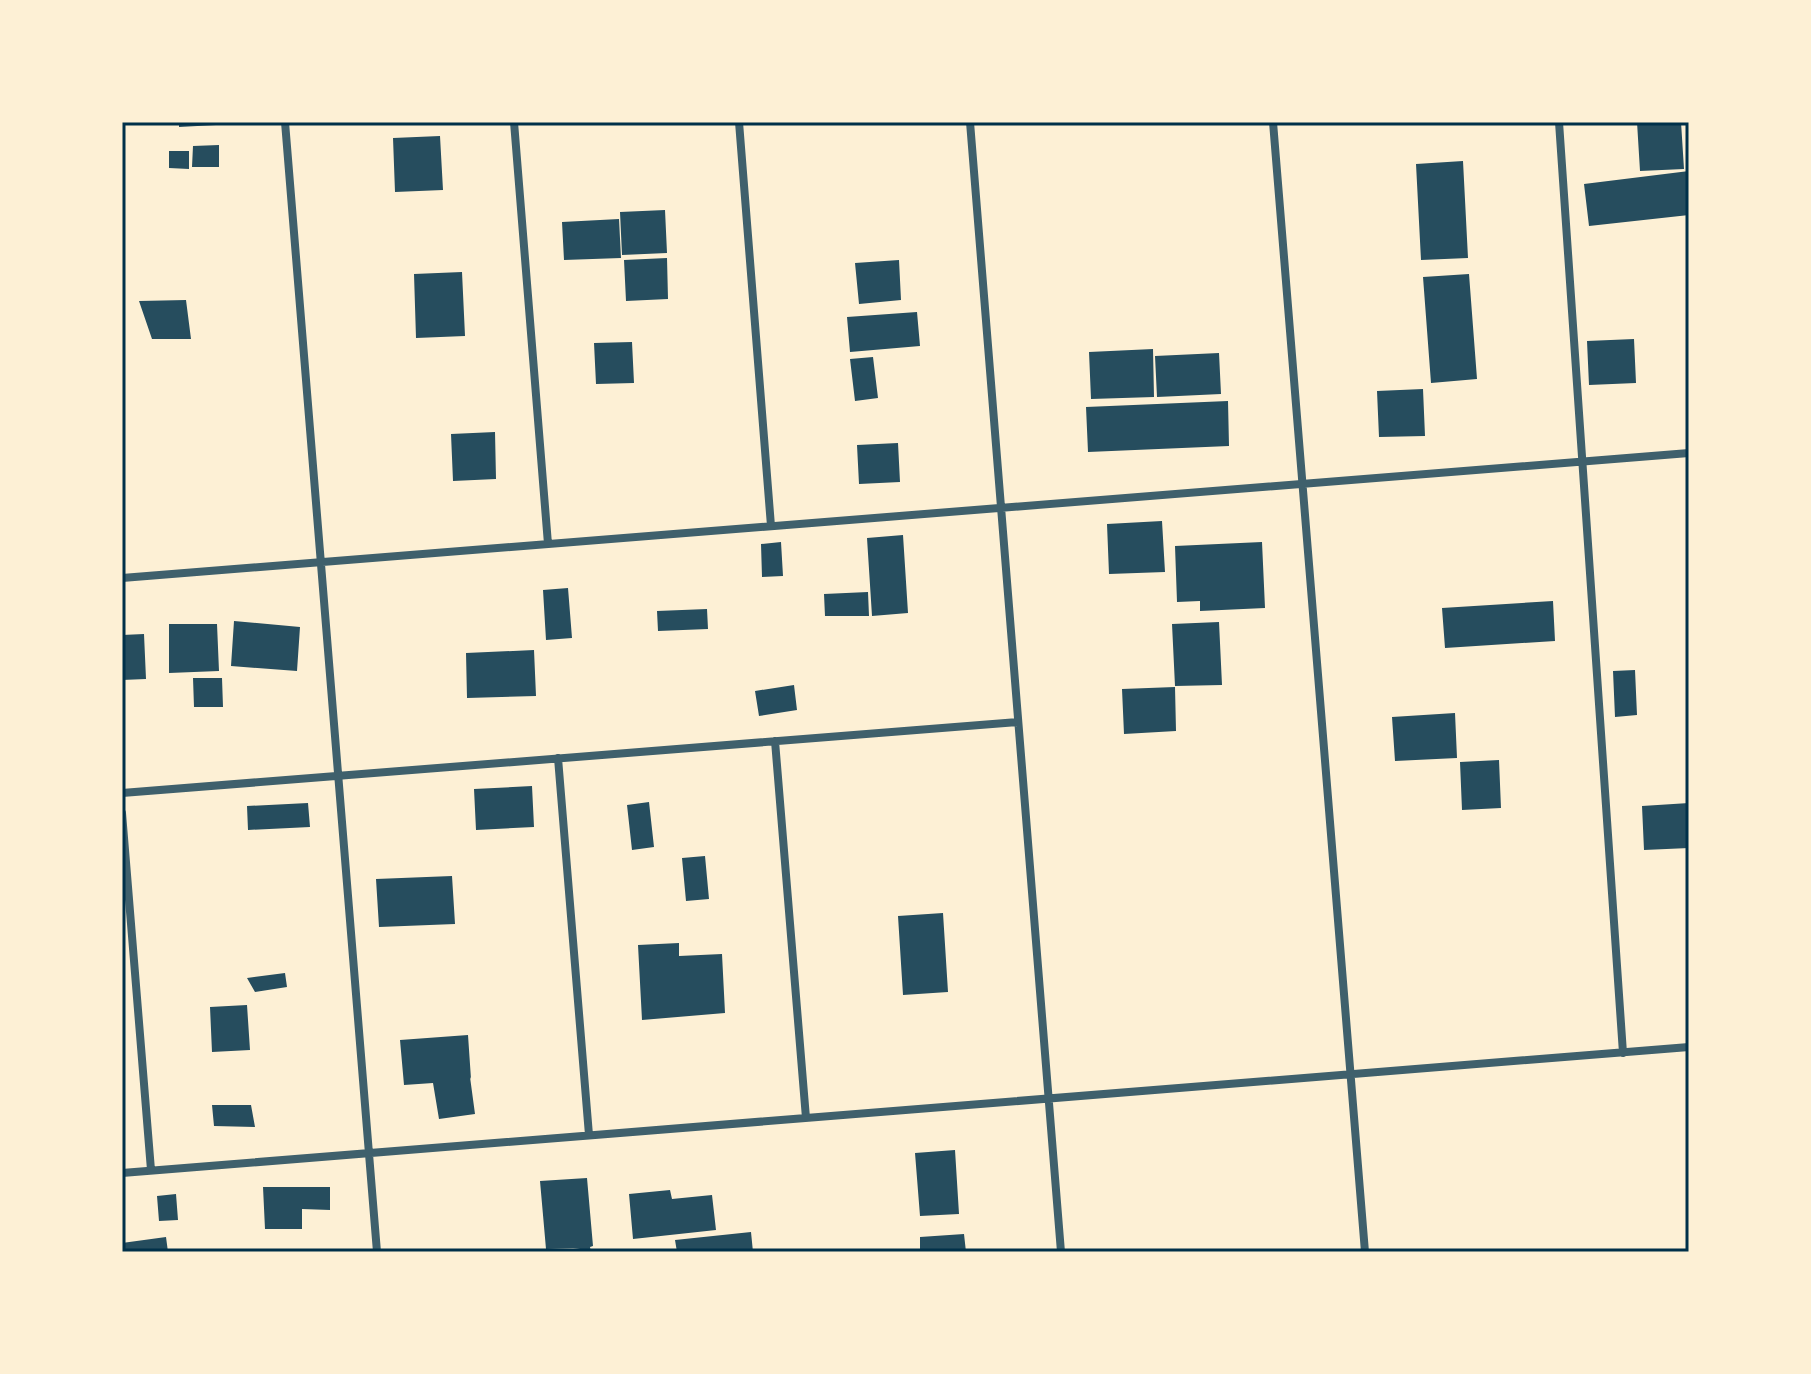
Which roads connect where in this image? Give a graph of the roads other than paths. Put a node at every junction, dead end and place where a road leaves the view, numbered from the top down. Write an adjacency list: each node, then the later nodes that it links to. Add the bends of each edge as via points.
1 (285, 122): 13 (street)
2 (514, 122): 12 (street)
3 (739, 122): 11 (street)
4 (970, 122): 10 (street)
5 (1273, 122): 9 (street)
6 (1559, 122): 8 (street)
7 (1689, 453): 8 (street)
8 (1582, 462): 9 (street); 22 (street)
9 (1302, 484): 10 (street); 23 (street)
10 (1001, 508): 11 (street); 15 (street)
11 (771, 526): 12 (street)
12 (548, 544): 13 (street)
13 (321, 563): 14 (street); 18 (street)
14 (122, 578)
15 (1018, 722): 16 (street); 24 (street)
16 (775, 741): 17 (street); 25 (street)
17 (558, 758): 18 (street); 26 (street)
18 (338, 776): 19 (street); 27 (street)
19 (122, 793)
20 (122, 813): 28 (street)
21 (1689, 1047): 22 (street)
22 (1623, 1053): 23 (street)
23 (1350, 1074): 24 (street); 32 (street)
24 (1049, 1098): 25 (street); 31 (street)
25 (806, 1118): 26 (street)
26 (589, 1135): 27 (street)
27 (369, 1153): 28 (street); 30 (street)
28 (151, 1170): 29 (street)
29 (122, 1173)
30 (377, 1252)
31 (1061, 1252)
32 (1365, 1252)

